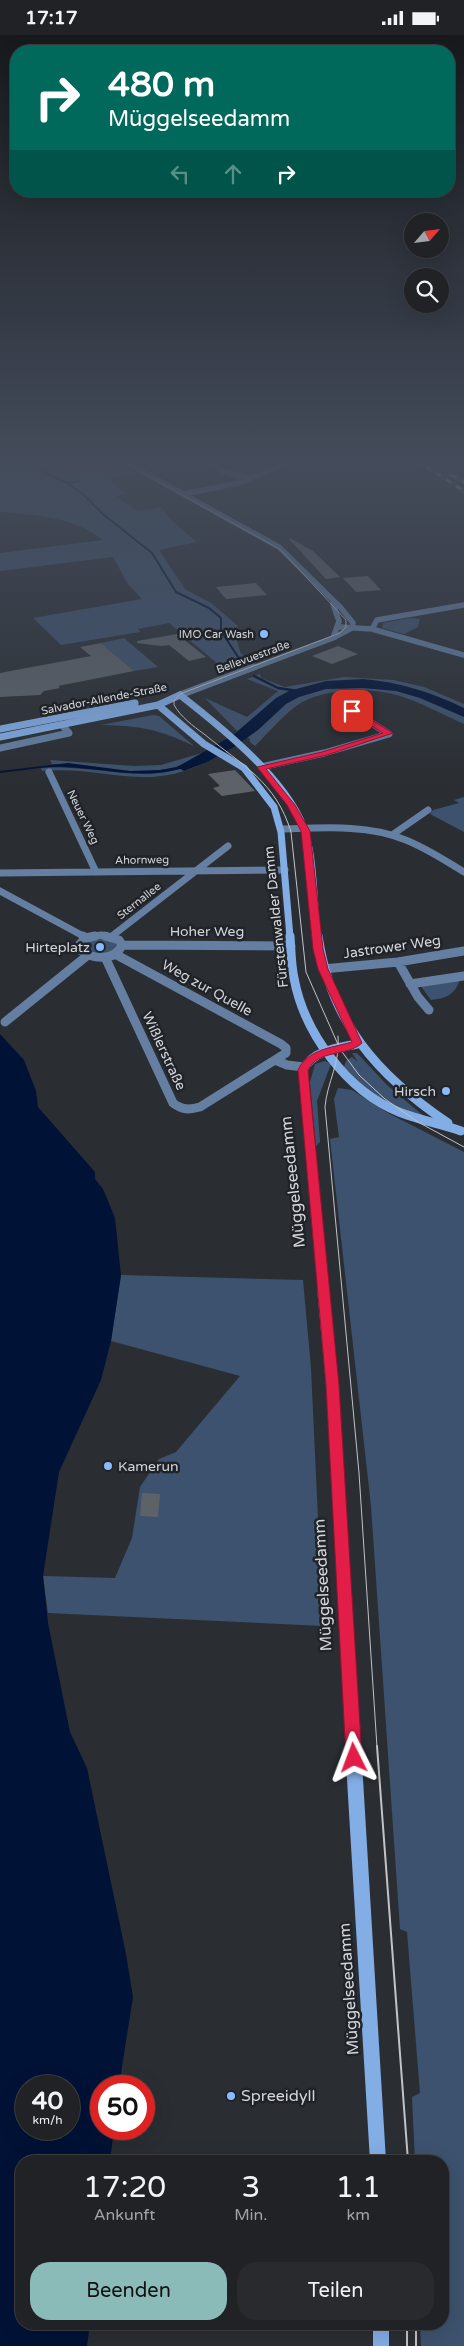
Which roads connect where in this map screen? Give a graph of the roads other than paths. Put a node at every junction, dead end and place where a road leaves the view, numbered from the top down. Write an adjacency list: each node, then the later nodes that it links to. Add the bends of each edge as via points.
1 (302, 571): 2 (street)
2 (332, 602): 4 (street, via 338,612); 5 (street, via 350,619)
3 (464, 605): 6 (street, via 377,620)
4 (339, 627): 5 (street); 7 (street)
5 (352, 628): 6 (street); 7 (street, Bellevuestraße)
6 (372, 629): 8 (street)
7 (333, 637): 9 (street, Bellevuestraße)
8 (464, 655)
9 (180, 695): 10 (main road, Salvador-Allende-Straße); 16 (main road, Fürstenwalder Damm)
10 (158, 702): 12 (main road, Salvador-Allende-Straße); 13 (main road, Salvador-Allende-Straße); 19 (main road, Fürstenwalder Damm, via 212,748 244,767 274,807)
11 (352, 711): 16 (street, via 390,733 324,753)
12 (62, 725): 14 (main road, Salvador-Allende-Straße); 15 (street, Salvador-Allende-Straße, via 67,734)
13 (0, 729)
14 (0, 737)
15 (0, 748)
16 (261, 767): 20 (main road, Fürstenwalder Damm, via 291,805)
17 (49, 772): 25 (street, Neuer Weg)
18 (428, 809): 21 (street)
19 (281, 829): 20 (street); 23 (main road, Fürstenwalder Damm)
20 (304, 829): 21 (street); 38 (main road, Fürstenwalder Damm)
21 (392, 835): 26 (street)
22 (228, 846): 24 (street, Sternallee)
23 (284, 870): 24 (street, Ahornweg); 32 (main road, Fürstenwalder Damm)
24 (196, 871): 25 (street, Ahornweg); 29 (street, Sternallee)
25 (96, 872): 27 (street, Ahornweg)
26 (464, 872)
27 (0, 873)
28 (0, 891): 30 (street)
29 (112, 936): 30 (street); 31 (street)
30 (86, 938): 35 (street, via 79,947)
31 (122, 945): 32 (street, Hoher Weg); 34 (street)
32 (291, 946): 45 (main road, Fürstenwalder Damm, via 300,1000)
33 (464, 951): 37 (street, Jastrower Weg)
34 (115, 954): 36 (street); 44 (street, Weg zur Quelle)
35 (88, 955): 36 (street); 42 (street)
36 (105, 957): 46 (street, Wißlerstraße, via 173,1103 178,1107 185,1111 200,1107)
37 (398, 963): 38 (street, Jastrower Weg); 40 (street)
38 (323, 969): 43 (main road, Fürstenwalder Damm)
39 (464, 976): 40 (street)
40 (410, 984): 41 (street)
41 (429, 1009)
42 (5, 1022)
43 (357, 1043): 45 (main road); 48 (main road, Fürstenwalder Damm, via 393,1083)
44 (286, 1048): 46 (street, Wißlerstraße, via 286,1053)
45 (327, 1052): 47 (main road, via 311,1058); 48 (main road, Fürstenwalder Damm, via 361,1089 384,1106)
46 (275, 1060): 47 (street)
47 (304, 1067): 49 (main road, Müggelseedamm, via 332,1385)
48 (462, 1131)
49 (378, 2155)
50 (381, 2330): 51 (main road)
51 (381, 2346)

